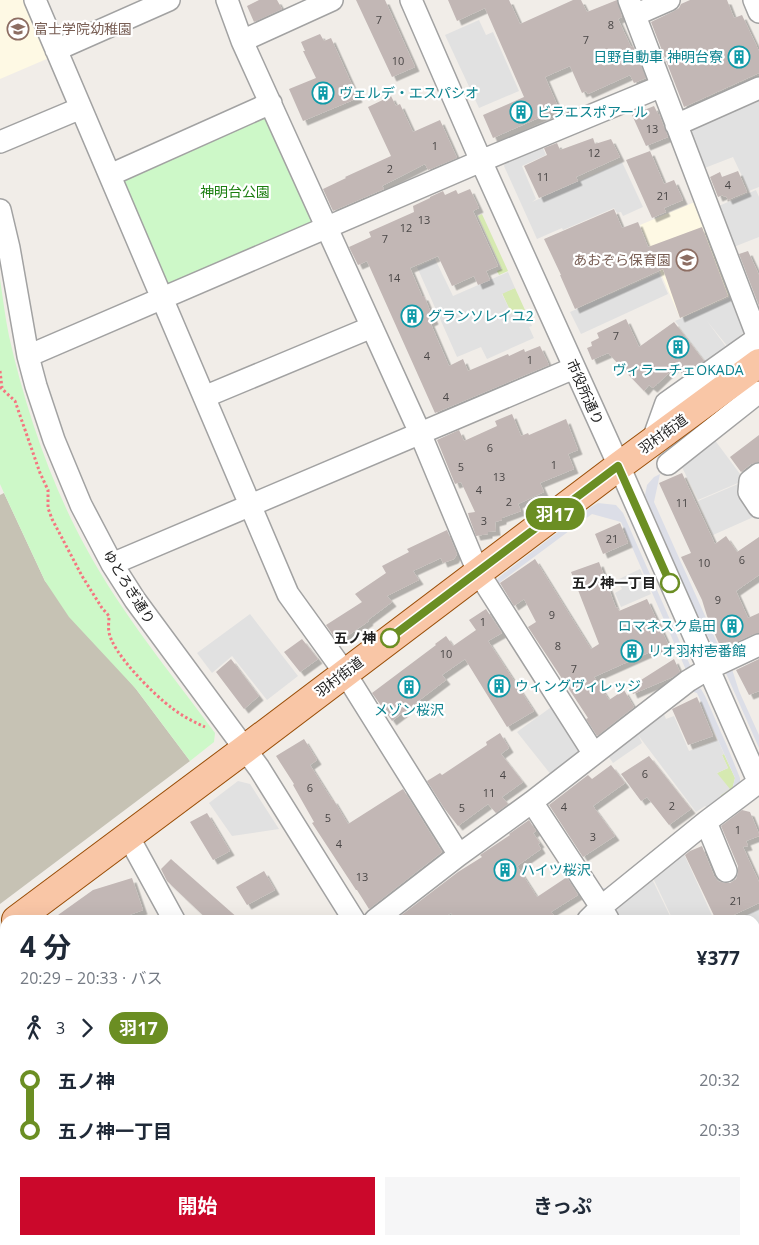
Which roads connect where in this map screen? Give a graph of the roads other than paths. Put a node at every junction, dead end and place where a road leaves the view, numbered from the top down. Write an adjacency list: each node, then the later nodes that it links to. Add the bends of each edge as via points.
1 (35, 0): 11 (street)
2 (169, 0): 11 (street)
3 (227, 0): 10 (street)
4 (332, 0): 10 (street)
5 (411, 0): 18 (street, 市役所通り)
6 (669, 0): 8 (street)
7 (754, 0): 9 (street)
8 (632, 7): 12 (street)
9 (759, 12)
10 (242, 41): 14 (street)
11 (56, 50): 15 (street)
12 (662, 86): 16 (street); 18 (street)
13 (759, 88): 16 (street)
14 (271, 103): 19 (street); 21 (street)
15 (81, 108): 17 (street); 19 (street)
16 (676, 125): 24 (street)
17 (0, 142)
18 (481, 162): 21 (street); 27 (street, 市役所通り)
19 (110, 175): 22 (street)
20 (0, 210): 25 (street, ゆとろぎ通り)
21 (327, 228): 22 (street); 23 (street)
22 (162, 299): 25 (street); 29 (street)
23 (372, 327): 29 (street); 30 (street)
24 (759, 338): 31 (street, via 666,403)
25 (28, 356): 37 (street, ゆとろぎ通り, via 65,468 80,505)
26 (759, 363): 31 (main road, 羽村街道)
27 (574, 368): 30 (street); 33 (street, 市役所通り)
28 (759, 392): 32 (street)
29 (204, 398): 35 (street)
30 (420, 433): 35 (street); 38 (street)
31 (652, 442): 33 (main road, 羽村街道)
32 (668, 464)
33 (618, 466): 38 (main road, 羽村街道); 40 (street, 市役所通り)
34 (759, 474): 36 (street, via 750,481 749,492)
35 (250, 505): 37 (street); 41 (street, via 288,594)
36 (759, 507)
37 (112, 564): 42 (street, ゆとろぎ通り)
38 (478, 572): 41 (main road, 羽村街道); 43 (street)
39 (759, 645): 40 (street)
40 (708, 669): 43 (street); 44 (street, 市役所通り)
41 (345, 673): 42 (main road, 羽村街道); 48 (street)
42 (245, 749): 47 (main road, 羽村街道); 52 (street, ゆとろぎ通り)
43 (594, 754): 45 (street)
44 (759, 782): 46 (street)
45 (532, 802): 48 (street); 54 (street)
46 (706, 822): 49 (street); 55 (street)
47 (128, 836): 50 (main road, 羽村街道); 51 (street)
48 (459, 855): 53 (street)
49 (726, 871)
50 (23, 915)
51 (171, 915)
52 (351, 915)
53 (381, 915)
54 (598, 915)
55 (600, 915)

